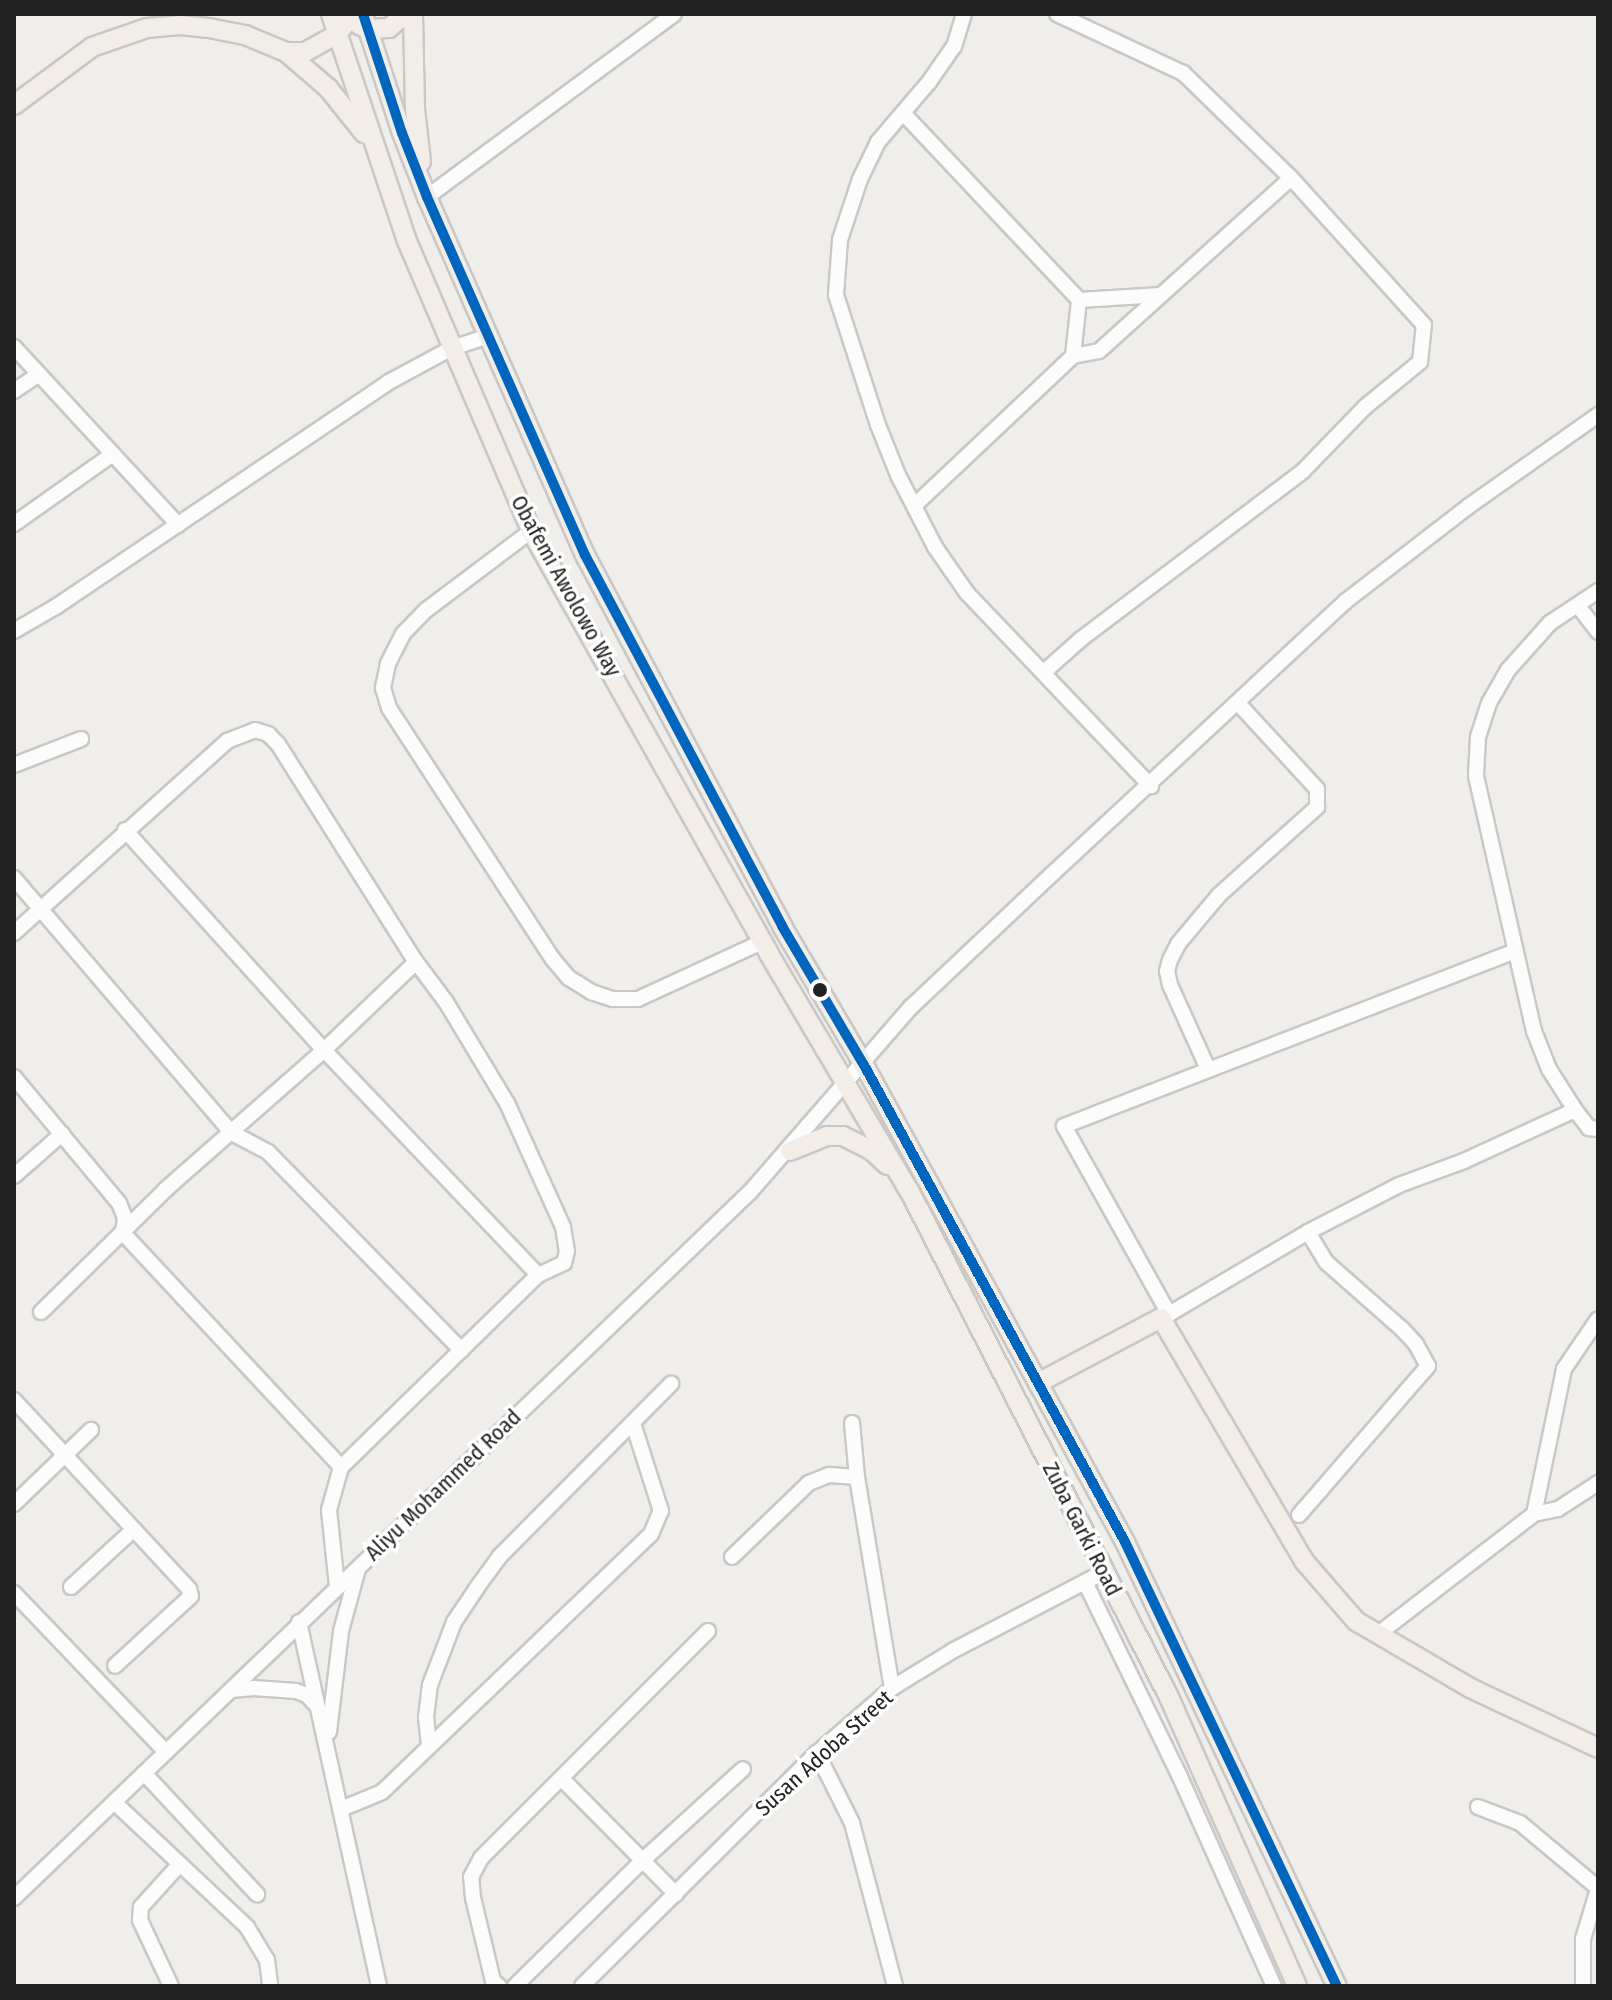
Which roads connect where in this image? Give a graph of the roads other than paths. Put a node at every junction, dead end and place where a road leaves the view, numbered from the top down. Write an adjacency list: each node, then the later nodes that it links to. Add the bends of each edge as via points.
1 (331, 14): 8 (main road, Obafemi Awolowo Way)
2 (405, 14): 7 (main road, via 389,28)
3 (413, 14): 14 (main road, via 416,132)
4 (674, 14): 14 (street)
5 (964, 14): 11 (street, via 954,46)
6 (1057, 14): 13 (street, via 1183,73)
7 (356, 18): 8 (main road); 14 (main road, Obafemi Awolowo Way)
8 (337, 34): 9 (main road, via 305,52); 12 (main road, Obafemi Awolowo Way)
9 (286, 52): 10 (main road, via 245,35 209,28 147,28 92,47); 12 (main road, via 328,88)
10 (14, 105)
11 (904, 114): 16 (street); 25 (street, via 878,142 860,179 840,240 836,295 878,425)
12 (371, 142): 19 (main road, Obafemi Awolowo Way)
13 (1291, 178): 15 (street); 33 (street, via 1424,325 1420,362 1365,407 1303,471)
14 (427, 197): 17 (main road, Obafemi Awolowo Way)
15 (1162, 295): 16 (street); 20 (street, via 1099,351)
16 (1079, 300): 20 (street)
17 (489, 336): 19 (street); 46 (main road, Obafemi Awolowo Way, via 585,555 782,926)
18 (14, 347): 21 (street)
19 (452, 348): 27 (street, via 387,383); 28 (main road, Obafemi Awolowo Way)
20 (1073, 356): 25 (street)
21 (39, 374): 22 (street); 24 (street)
22 (14, 391)
23 (1598, 415): 34 (street, Aliyu Mohammed Road, via 1346,601)
24 (113, 454): 26 (street); 27 (street)
25 (915, 505): 33 (street, via 935,547 967,593)
26 (14, 524)
27 (178, 525): 31 (street)
28 (531, 531): 42 (main road, Obafemi Awolowo Way); 42 (street, via 426,610 403,634 383,688 389,708 552,958 580,985 613,999 638,999)
29 (1598, 591): 30 (street)
30 (1578, 606): 32 (street); 43 (street, via 1528,643 1489,703 1478,737 1476,776)
31 (14, 631)
32 (1598, 632)
33 (1044, 672): 37 (street)
34 (1238, 703): 37 (street, Aliyu Mohammed Road); 47 (street, via 1317,789 1317,807 1219,895 1170,960 1170,985)
35 (81, 739): 36 (street)
36 (14, 765)
37 (1151, 786): 46 (street, Aliyu Mohammed Road, via 911,1007)
38 (125, 830): 40 (street); 44 (street, via 227,741 255,730 268,734); 45 (street)
39 (14, 878): 40 (street)
40 (40, 908): 41 (street); 52 (street)
41 (14, 933)
42 (762, 942): 49 (main road, Obafemi Awolowo Way)
43 (1515, 951): 47 (street); 50 (street, via 1534,1031 1549,1069)
44 (416, 962): 45 (street); 59 (street, via 507,1103 563,1227 564,1263)
45 (324, 1050): 52 (street); 59 (street)
46 (864, 1065): 49 (street, Aliyu Mohammed Road); 64 (main road, Zuba Garki Road)
47 (1208, 1069): 61 (street, via 1064,1126)
48 (14, 1077): 53 (street)
49 (845, 1084): 54 (street, Aliyu Mohammed Road); 56 (main road, Zuba Garki Road)
50 (1575, 1110): 51 (street, via 1589,1128); 57 (street, via 1399,1185)
51 (1598, 1129)
52 (232, 1133): 58 (street); 63 (street, via 268,1152)
53 (62, 1134): 55 (street); 58 (street, via 119,1203)
54 (790, 1151): 56 (main road, via 827,1136 843,1136 871,1150); 79 (street, Aliyu Mohammed Road)
55 (14, 1176)
56 (910, 1192): 80 (main road, Zuba Garki Road)
57 (1308, 1232): 61 (street); 76 (street, via 1326,1262 1402,1329 1428,1366)
58 (123, 1233): 60 (street); 71 (street)
59 (538, 1275): 63 (street)
60 (41, 1312)
61 (1165, 1316): 64 (main road); 87 (main road, via 1304,1561 1356,1621)
62 (1598, 1319): 75 (street, via 1564,1369)
63 (461, 1350): 71 (street)
64 (1038, 1383): 118 (main road, Zuba Garki Road, via 1125,1542)
65 (671, 1384): 67 (street)
66 (14, 1400): 70 (street)
67 (633, 1423): 93 (street, via 500,1556 454,1622 430,1685); 93 (street, via 657,1488 658,1523)
68 (852, 1423): 72 (street)
69 (91, 1430): 70 (street)
70 (65, 1454): 74 (street); 77 (street)
71 (341, 1467): 82 (street, via 329,1510)
72 (857, 1477): 78 (street, via 829,1475 809,1483); 89 (street)
73 (1598, 1483): 75 (street, via 1558,1509)
74 (16, 1499)
75 (1534, 1514): 87 (street)
76 (1299, 1515)
77 (133, 1530): 83 (street); 88 (street, via 191,1596)
78 (732, 1557)
79 (362, 1562): 82 (street, Aliyu Mohammed Road); 92 (street, via 344,1615)
80 (1104, 1572): 81 (street, Susan Adoba Street); 117 (main road, Zuba Garki Road, via 1169,1697)
81 (1085, 1582): 89 (street, Susan Adoba Street); 116 (street)
82 (337, 1586): 85 (street, Aliyu Mohammed Road)
83 (71, 1587)
84 (14, 1593): 95 (street)
85 (299, 1622): 90 (street, Aliyu Mohammed Road); 91 (street)
86 (708, 1631): 99 (street)
87 (1377, 1635): 94 (main road, via 1470,1688)
88 (115, 1666)
89 (892, 1688): 96 (street, Susan Adoba Street)
90 (231, 1690): 91 (street, via 296,1691); 95 (street, Aliyu Mohammed Road)
91 (319, 1709): 92 (street)
92 (327, 1745): 102 (street)
93 (429, 1745): 102 (street, via 382,1792)
94 (1598, 1748)
95 (166, 1752): 98 (street, Aliyu Mohammed Road)
96 (817, 1753): 107 (street, Susan Adoba Street); 115 (street, via 852,1823)
97 (743, 1769): 103 (street)
98 (144, 1773): 100 (street, Aliyu Mohammed Road); 106 (street)
99 (562, 1779): 103 (street); 112 (street, via 481,1858 471,1877 493,1981)
100 (114, 1802): 104 (street); 108 (street, Aliyu Mohammed Road)
101 (1478, 1807): 105 (street, via 1520,1823)
102 (341, 1809): 111 (street)
103 (643, 1860): 107 (street); 113 (street)
104 (180, 1864): 109 (street, via 141,1907 140,1920); 110 (street, via 247,1927 267,1960)
105 (1598, 1888): 119 (street, via 1583,1939)
106 (257, 1894)
107 (676, 1894): 114 (street, Susan Adoba Street)
108 (14, 1898)
109 (171, 1986)
110 (270, 1986)
111 (379, 1986)
112 (499, 1986)
113 (515, 1986)
114 (582, 1986)
115 (895, 1986)
116 (1274, 1986)
117 (1297, 1986)
118 (1337, 1986)
119 (1583, 1986)

